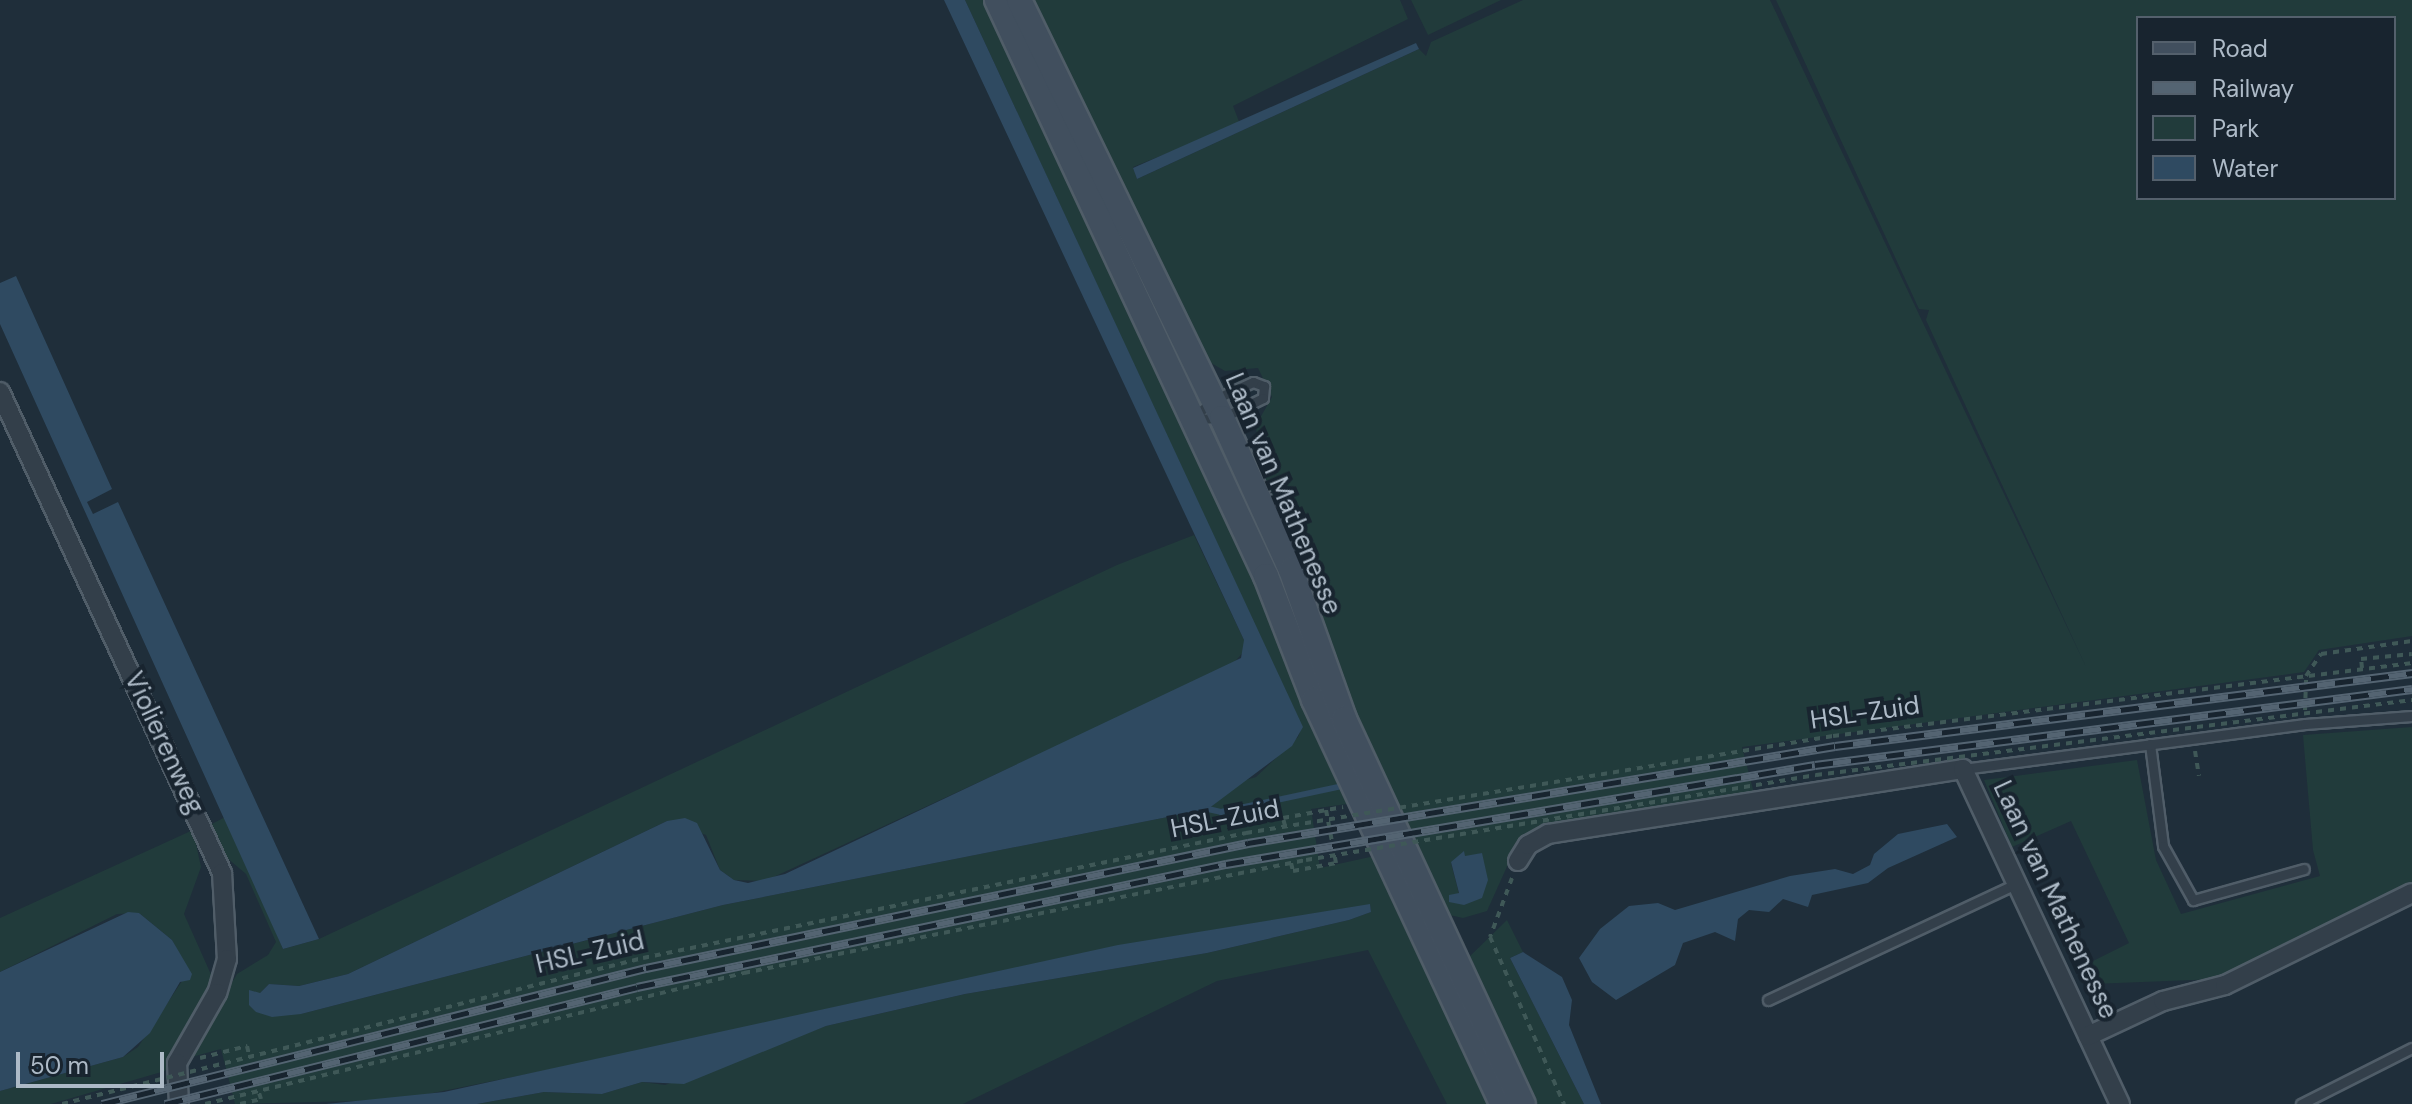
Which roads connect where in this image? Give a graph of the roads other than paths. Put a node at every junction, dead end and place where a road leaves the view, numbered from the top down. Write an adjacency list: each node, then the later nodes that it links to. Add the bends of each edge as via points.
1 (997, 0): 5 (street)
2 (1019, 0): 4 (street, Laan van Mathenesse)
3 (0, 392): 16 (street, Violierenweg, via 222,873 227,959 217,993 177,1063)
4 (1218, 409): 5 (lane); 5 (lane); 18 (street, Laan van Mathenesse, via 1291,570 1344,719)
5 (1192, 419): 17 (street, via 1266,576 1334,743)
6 (2412, 716): 7 (lane)
7 (2150, 744): 8 (lane); 10 (lane, via 2163,846 2193,900)
8 (1963, 769): 9 (street, Laan van Mathenesse, via 1548,834 1528,845); 11 (street, Laan van Mathenesse)
9 (1518, 861)
10 (2304, 869)
11 (2016, 884): 13 (lane); 14 (street, Laan van Mathenesse)
12 (2412, 893): 14 (street, via 2225,985 2163,1001)
13 (1768, 1000)
14 (2088, 1036): 19 (street, Laan van Mathenesse)
15 (2412, 1048): 20 (lane)
16 (179, 1104)
17 (1502, 1104)
18 (1523, 1104)
19 (2120, 1104)
20 (2301, 1104)

